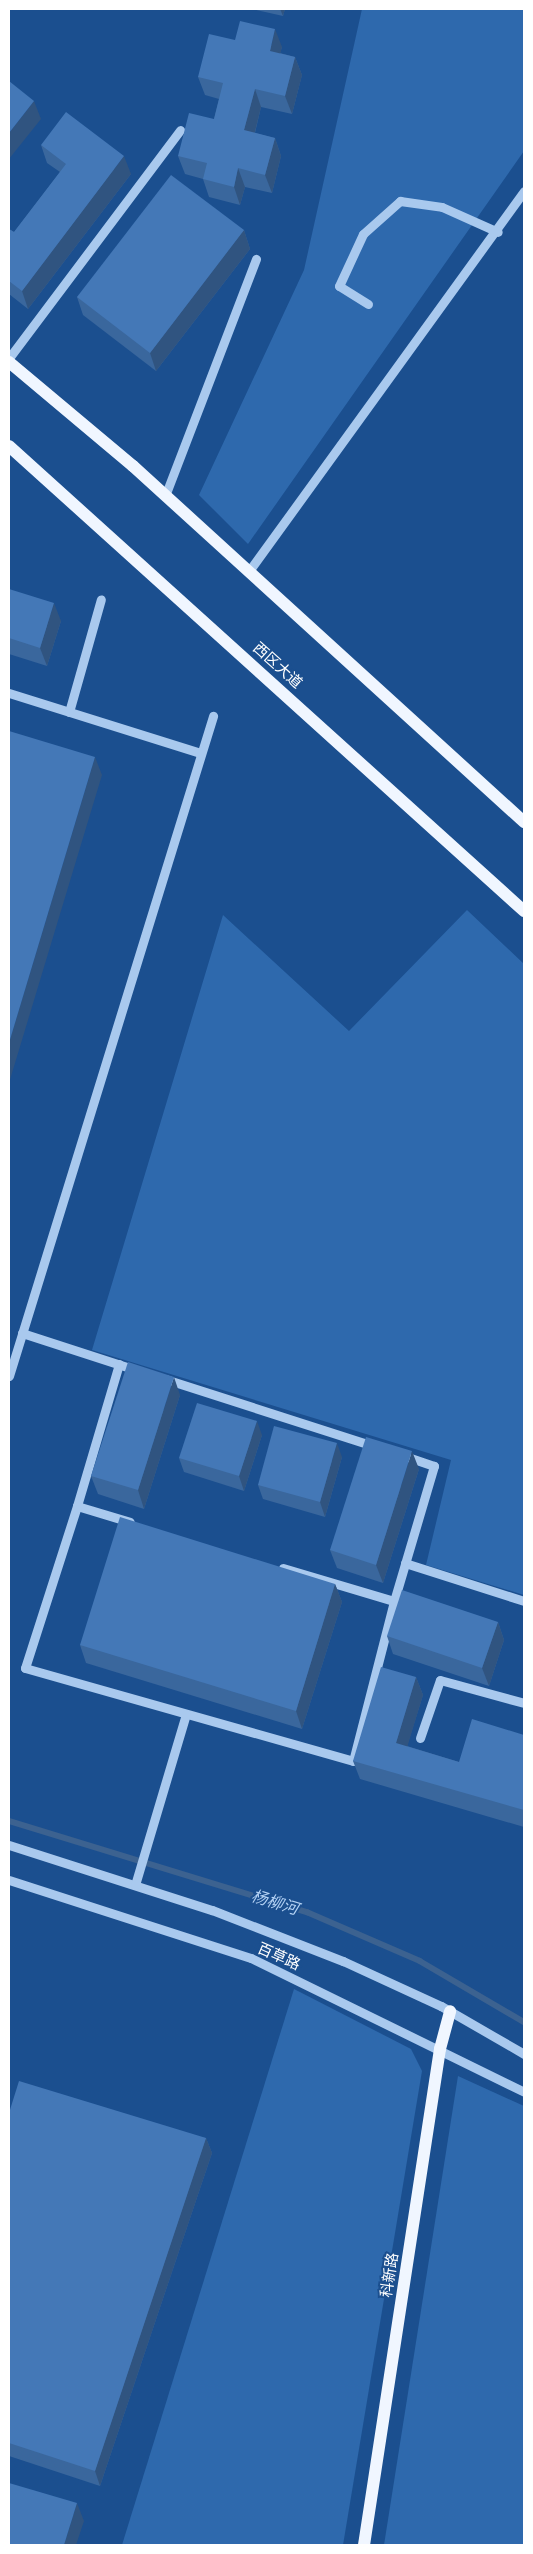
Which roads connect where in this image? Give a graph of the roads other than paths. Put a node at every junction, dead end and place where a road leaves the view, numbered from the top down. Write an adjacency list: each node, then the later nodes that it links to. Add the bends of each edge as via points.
1 (180, 130): 6 (street)
2 (524, 192): 3 (street)
3 (498, 232): 5 (street, via 442,207 400,202 363,234 340,286); 10 (street)
4 (256, 259): 9 (street)
5 (368, 304)
6 (9, 358)
7 (9, 362): 9 (main road)
8 (9, 446): 17 (main road, 西区大道)
9 (165, 496): 10 (main road)
10 (248, 571): 16 (main road)
11 (101, 599): 13 (street)
12 (9, 693): 13 (street)
13 (69, 712): 15 (street)
14 (213, 716): 15 (street)
15 (202, 753): 18 (street)
16 (524, 822)
17 (524, 911)
18 (22, 1333): 19 (street); 20 (street)
19 (119, 1364): 21 (street); 23 (street, via 434,1466)
20 (9, 1376)
21 (77, 1506): 22 (street); 28 (street, via 25,1668)
22 (142, 1526)
23 (406, 1563): 25 (street); 26 (street)
24 (273, 1565): 25 (street)
25 (394, 1601): 28 (street, via 353,1761)
26 (524, 1601)
27 (524, 1703): 29 (street, via 440,1680)
28 (186, 1714): 32 (street)
29 (420, 1738)
30 (9, 1845): 32 (street, 百草路)
31 (9, 1880): 34 (street, 百草路, via 250,1958)
32 (135, 1885): 33 (street, 百草路, via 343,1961)
33 (450, 2011): 34 (main road, 科新路); 35 (street, 百草路)
34 (440, 2049): 36 (street, 百草路); 37 (main road, 科新路)
35 (524, 2054)
36 (524, 2092)
37 (364, 2545)

